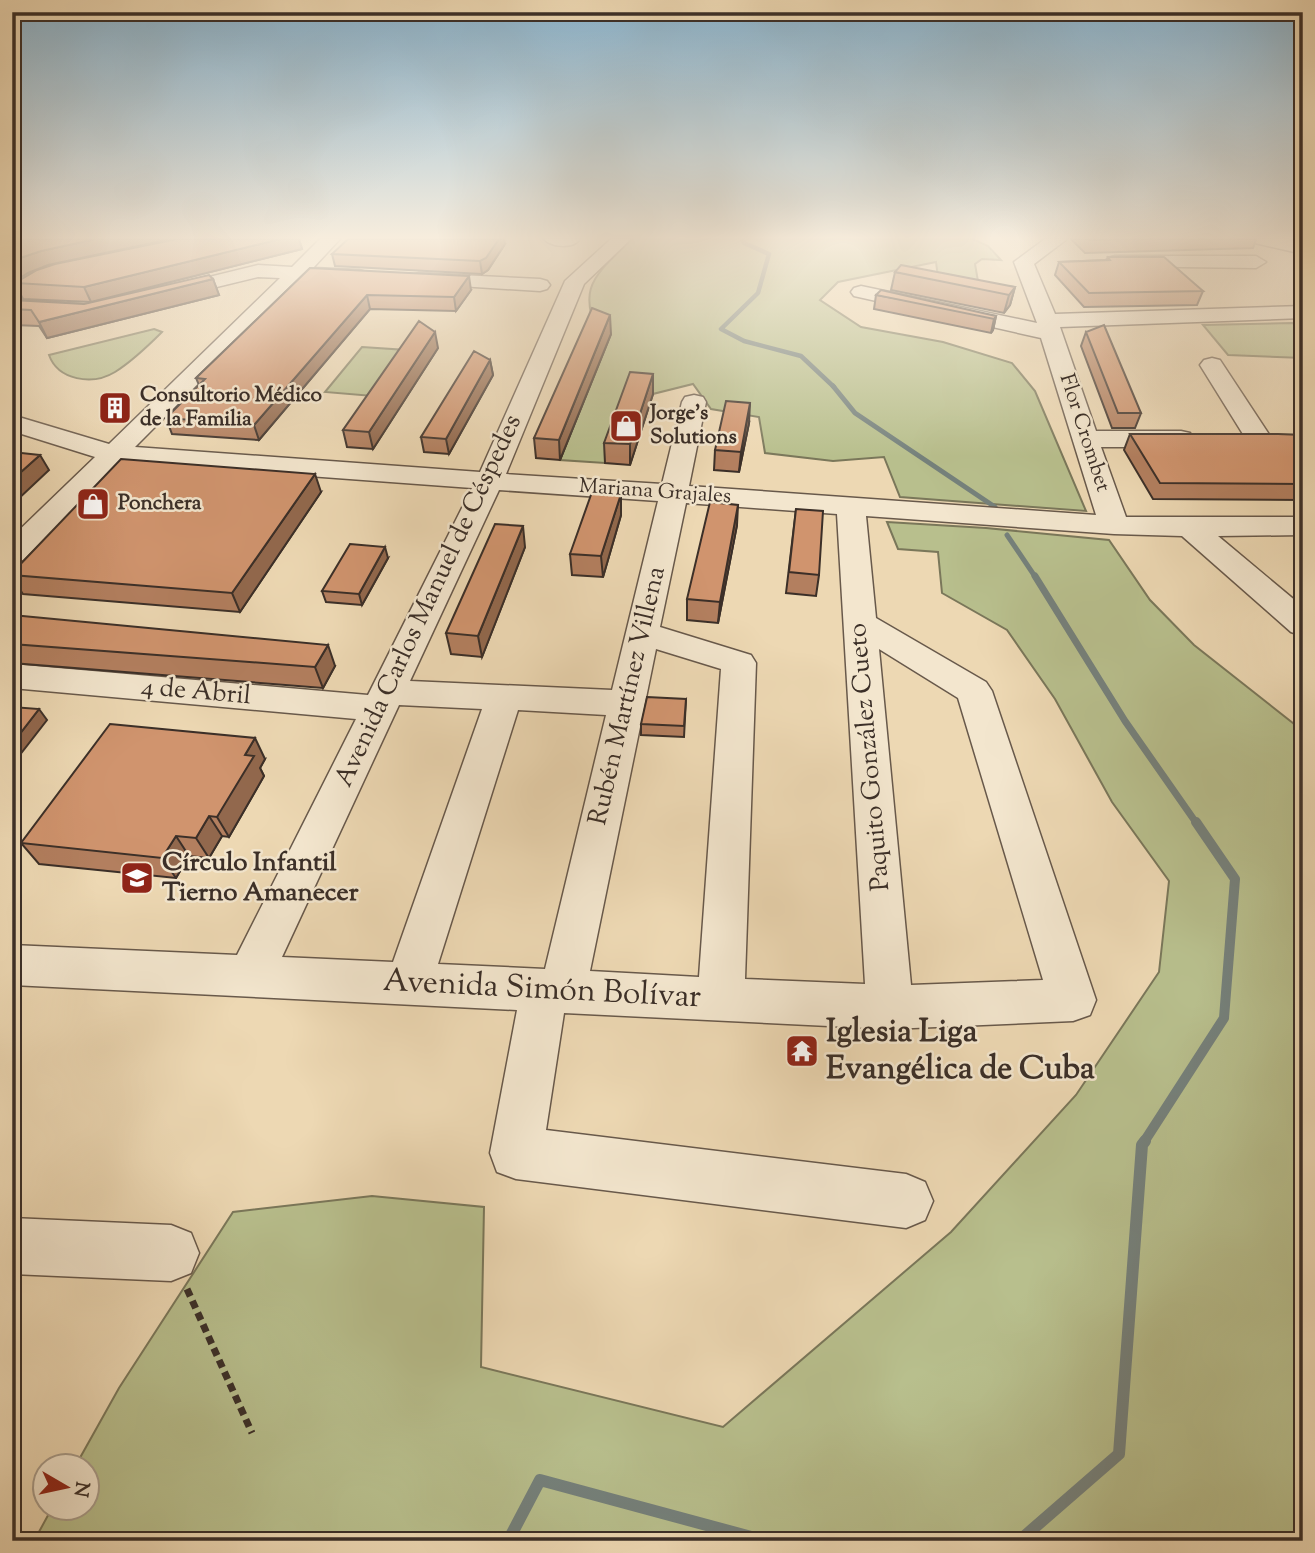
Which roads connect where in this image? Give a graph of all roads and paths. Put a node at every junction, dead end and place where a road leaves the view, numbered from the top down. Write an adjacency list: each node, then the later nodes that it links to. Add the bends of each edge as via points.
1 (258, 311): 13 (street)
2 (562, 311): 14 (street, Avenida Carlos Manuel de Céspedes)
3 (966, 311): 6 (street)
4 (1043, 311): 6 (street, Flor Crombet)
5 (1303, 312): 6 (street)
6 (1049, 327): 10 (street, Flor Crombet)
7 (1212, 365): 12 (street, via 1270,439)
8 (694, 402): 15 (street, Rubén Martínez Villena)
9 (12, 423): 13 (street, Mariana Grajales)
10 (1085, 439): 11 (street); 17 (street, Flor Crombet)
11 (1206, 439)
12 (1232, 439)
13 (114, 454): 14 (street, Mariana Grajales); 20 (street)
14 (490, 480): 15 (street, Mariana Grajales); 26 (street, Avenida Carlos Manuel de Céspedes)
15 (674, 494): 16 (street, Mariana Grajales); 23 (street, Rubén Martínez Villena)
16 (850, 506): 17 (street, Mariana Grajales); 21 (street, Paquito González Cueto)
17 (1114, 525): 19 (street, Mariana Grajales)
18 (1303, 526): 19 (street, Mariana Grajales)
19 (1190, 527): 22 (street)
20 (12, 554)
21 (859, 622): 33 (street, Paquito González Cueto); 33 (street, Avenida Simón Bolívar, via 974,691 1073,1000)
22 (1303, 625)
23 (642, 633): 27 (street, Rubén Martínez Villena); 32 (street, via 739,663)
24 (12, 676): 26 (street, 4 de Abril)
25 (504, 697): 26 (street, 4 de Abril); 27 (street, 4 de Abril); 30 (street)
26 (384, 700): 29 (street, Avenida Carlos Manuel de Céspedes)
27 (627, 703): 31 (street, Rubén Martínez Villena)
28 (12, 965): 29 (street, Avenida Simón Bolívar)
29 (250, 976): 30 (street, Avenida Simón Bolívar)
30 (409, 984): 31 (street, Avenida Simón Bolívar)
31 (553, 991): 32 (street, Avenida Simón Bolívar); 34 (street, Rubén Martínez Villena, via 516,1153)
32 (721, 999): 33 (street, Avenida Simón Bolívar)
33 (890, 1007)
34 (906, 1201)
35 (12, 1246): 36 (street)
36 (171, 1254): 37 (path)
37 (251, 1433)

